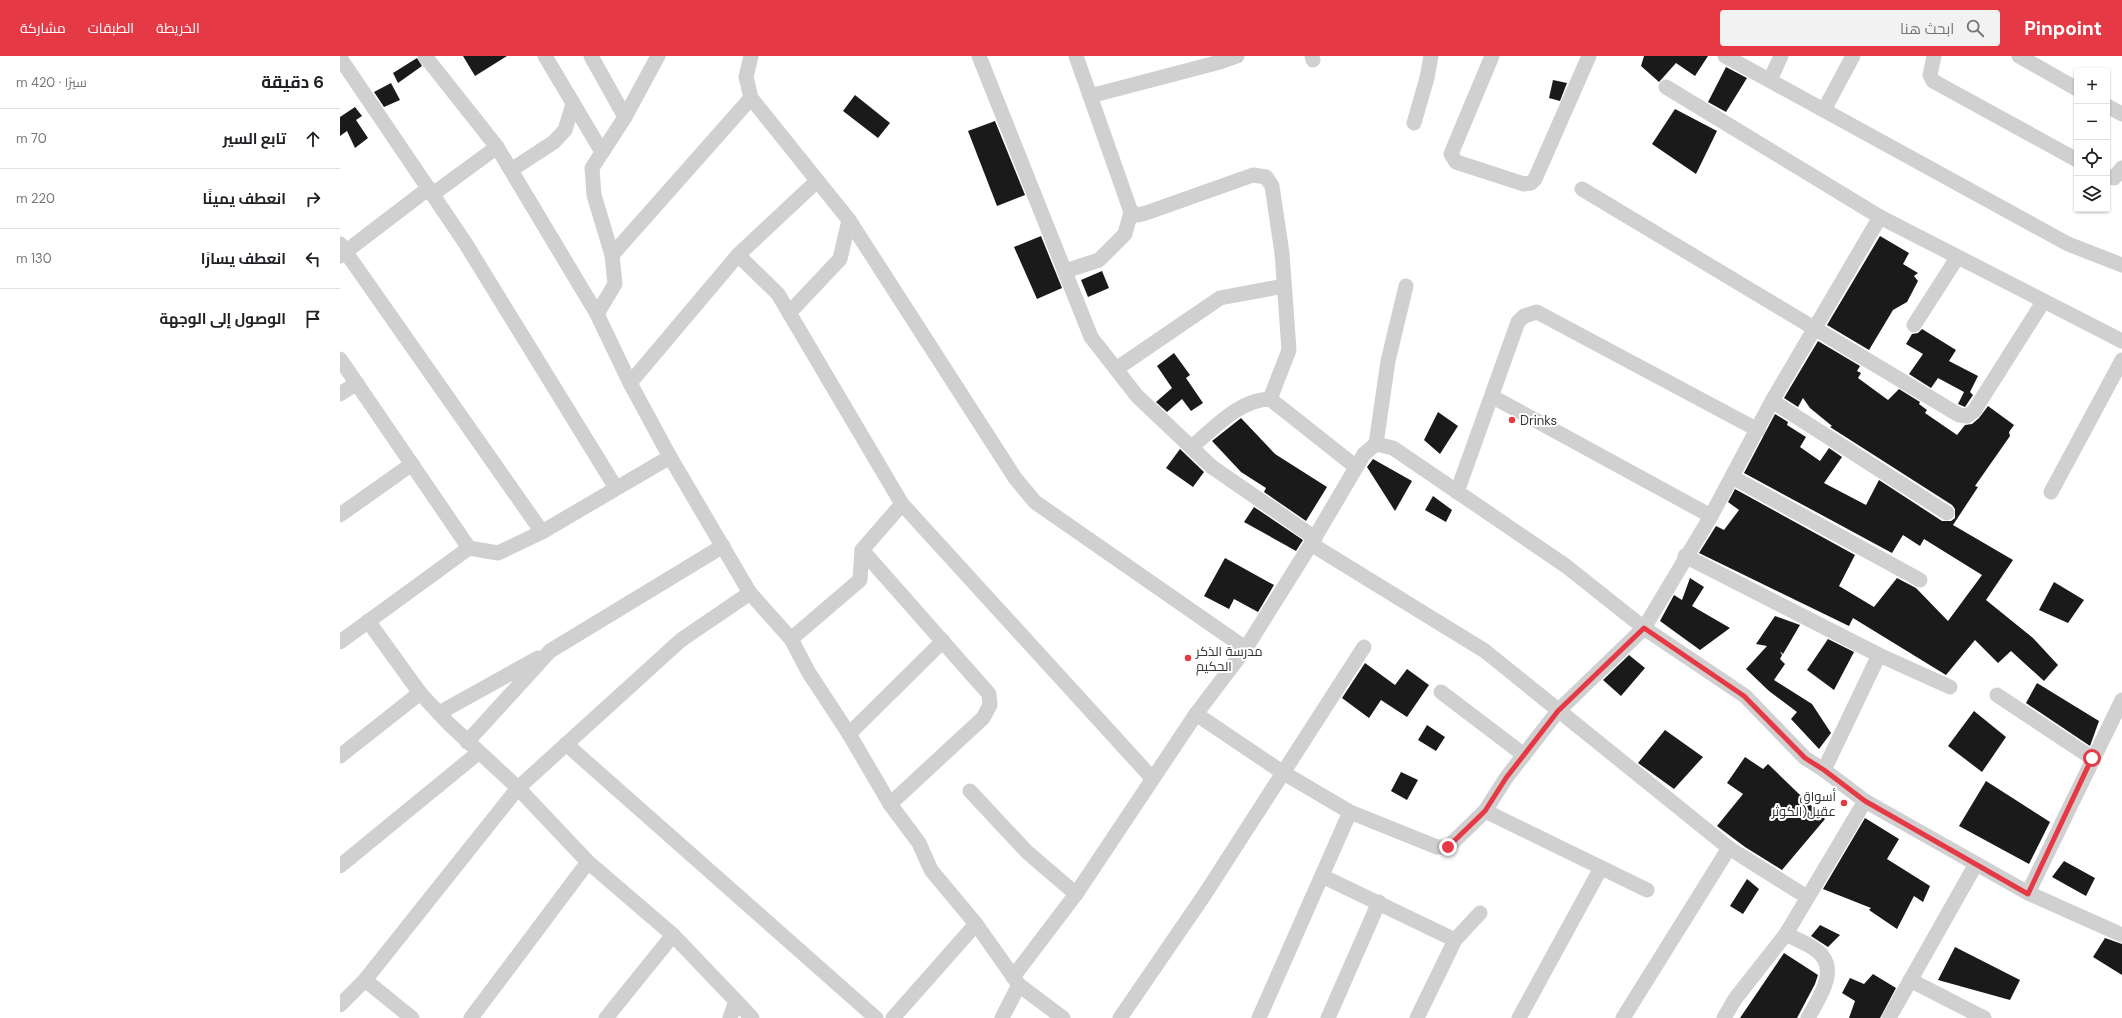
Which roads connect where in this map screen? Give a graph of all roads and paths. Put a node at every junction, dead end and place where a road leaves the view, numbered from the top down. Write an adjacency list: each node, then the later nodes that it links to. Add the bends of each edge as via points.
1 (425, 56): 29 (street)
2 (545, 56): 23 (street)
3 (591, 56): 27 (street)
4 (658, 56): 27 (street)
5 (751, 56): 22 (street, via 746,77)
6 (979, 56): 46 (street)
7 (1076, 56): 21 (street)
8 (1237, 56): 21 (street)
9 (1431, 56): 28 (street)
10 (1492, 56): 11 (street, via 1451,154 1456,162 1524,184 1535,179)
11 (1588, 56)
12 (1725, 56): 18 (street)
13 (1781, 56): 18 (street)
14 (1853, 56): 25 (street)
15 (1934, 56): 31 (street, via 1930,75 1933,81)
16 (2019, 56): 20 (street)
17 (340, 58): 37 (street)
18 (1770, 80): 25 (street)
19 (1666, 87): 39 (street)
20 (2074, 87)
21 (1090, 96): 38 (street)
22 (751, 98): 35 (street); 43 (street)
23 (573, 104): 30 (street); 33 (street, via 565,130 554,142)
24 (2110, 108): 26 (street)
25 (1824, 110): 45 (street, via 2068,244)
26 (2122, 114)
27 (624, 117): 30 (street)
28 (1414, 123)
29 (497, 147): 33 (street); 37 (street)
30 (602, 152): 43 (street, via 592,168 592,181)
31 (2074, 158)
32 (2122, 168): 34 (street, via 2114,178)
33 (511, 170): 51 (street)
34 (2110, 177)
35 (817, 180): 40 (street); 42 (street)
36 (1582, 189): 53 (street)
37 (431, 191): 41 (street); 71 (street)
38 (1130, 212): 46 (street, via 1125,234 1099,260); 47 (street, via 1138,215 1146,213 1253,175 1266,177 1272,186)
39 (1880, 217): 44 (street); 53 (street)
40 (849, 220): 50 (street, via 840,259); 92 (street, via 1014,478 1035,502)
41 (342, 250): 78 (street)
42 (738, 254): 50 (street, via 778,294); 59 (street)
43 (612, 255): 51 (street, via 615,284)
44 (1957, 258): 49 (street); 52 (street)
45 (2122, 265)
46 (1064, 271): 57 (street, via 1091,337)
47 (1284, 286): 57 (street, via 1220,298); 62 (street, via 1289,350)
48 (1406, 286): 65 (street, via 1388,361)
49 (2043, 302): 53 (street, via 1974,411 1966,416 1959,415); 54 (street)
50 (789, 313): 74 (street)
51 (597, 314): 59 (street)
52 (1914, 325)
53 (1815, 329): 63 (street)
54 (2122, 341)
55 (340, 359): 58 (street)
56 (2122, 360): 73 (street)
57 (1116, 369): 66 (street, via 1137,396)
58 (357, 383): 60 (street); 68 (street)
59 (630, 383): 67 (street)
60 (340, 394)
61 (1493, 397): 64 (street, via 1518,322 1524,316 1537,312); 72 (street); 77 (street)
62 (1270, 399): 66 (street, via 1243,405); 69 (street)
63 (1772, 400): 64 (street); 75 (street)
64 (1758, 430): 70 (street)
65 (1376, 444): 69 (street, via 1364,454); 72 (street, via 1393,448)
66 (1191, 447): 79 (street, via 1212,467)
67 (670, 457): 71 (street); 80 (street)
68 (412, 464): 76 (street); 81 (street)
69 (1356, 467): 79 (street)
70 (1732, 477): 77 (street); 84 (street)
71 (616, 488): 78 (street)
72 (1457, 492): 87 (street, via 1566,566)
73 (2051, 492)
74 (902, 504): 82 (street); 112 (street)
75 (1947, 513)
76 (340, 516)
77 (1711, 516): 83 (street)
78 (542, 532): 81 (street, via 498,553)
79 (1313, 541): 92 (street); 100 (street, via 1485,651)
80 (723, 546): 85 (street); 93 (street)
81 (469, 548): 86 (street)
82 (862, 550): 88 (street, via 860,580); 89 (street)
83 (1685, 556): 87 (street); 94 (street)
84 (1920, 580)
85 (750, 593): 88 (street); 105 (street, via 681,640)
86 (368, 621): 90 (street); 96 (street)
87 (1644, 628): 100 (street); 110 (street, via 1744,696 1805,758)
88 (791, 639): 103 (street, via 809,673)
89 (942, 641): 103 (street); 116 (street, via 989,694 990,704 982,718)
90 (340, 642)
91 (1364, 647): 111 (street)
92 (1246, 648): 102 (street)
93 (550, 651): 101 (street); 104 (street)
94 (1879, 655): 95 (street); 110 (street)
95 (1950, 687)
96 (420, 692): 101 (street); 108 (street)
97 (1442, 692): 107 (street)
98 (1997, 695): 109 (street)
99 (2122, 700): 109 (street)
100 (1558, 711): 107 (street); 119 (street)
101 (439, 713): 104 (street)
102 (1196, 714): 111 (street); 112 (street)
103 (850, 734): 116 (street)
104 (467, 742): 106 (street)
105 (566, 744): 113 (street); 146 (street)
106 (478, 753): 113 (street); 122 (street)
107 (1524, 755): 117 (street)
108 (340, 756)
109 (2092, 758): 127 (street)
110 (1824, 770): 115 (street)
111 (1282, 772): 118 (street); 150 (street, via 1205,894)
112 (1152, 778): 126 (street)
113 (518, 788): 120 (street); 136 (street)
114 (970, 791): 126 (street, via 1027,852)
115 (1865, 801): 121 (street); 128 (street)
116 (890, 804): 131 (street, via 919,843 931,870)
117 (1485, 811): 118 (street, via 1448,847 1437,847); 123 (street)
118 (1350, 812): 124 (street)
119 (1729, 848): 128 (street); 155 (street)
120 (588, 862): 132 (street); 142 (street)
121 (1976, 864): 127 (street); 137 (street)
122 (340, 866)
123 (1601, 868): 125 (street); 154 (street)
124 (1322, 876): 129 (street); 151 (street)
125 (1647, 890)
126 (1076, 894): 138 (street)
127 (2028, 894): 134 (street)
128 (1807, 897): 133 (street)
129 (1379, 902): 135 (street); 152 (street)
130 (1480, 913): 135 (street)
131 (976, 924): 138 (street); 147 (street)
132 (673, 934): 139 (street); 143 (street)
133 (1786, 934): 156 (street, via 1735,999); 157 (street, via 1816,950 1826,961 1828,973 1824,989)
134 (2122, 935)
135 (1455, 940): 153 (street)
136 (365, 980): 140 (street); 141 (street)
137 (1910, 980): 158 (street); 159 (street)
138 (1016, 981): 148 (street); 149 (street)
139 (736, 1001): 144 (street); 145 (street)
140 (340, 1005)
141 (412, 1018)
142 (470, 1018)
143 (606, 1018)
144 (730, 1018)
145 (752, 1018)
146 (876, 1018)
147 (893, 1018)
148 (1002, 1018)
149 (1063, 1018)
150 (1120, 1018)
151 (1259, 1018)
152 (1328, 1018)
153 (1417, 1018)
154 (1519, 1018)
155 (1623, 1018)
156 (1724, 1018)
157 (1808, 1018)
158 (1889, 1018)
159 (1984, 1018)

